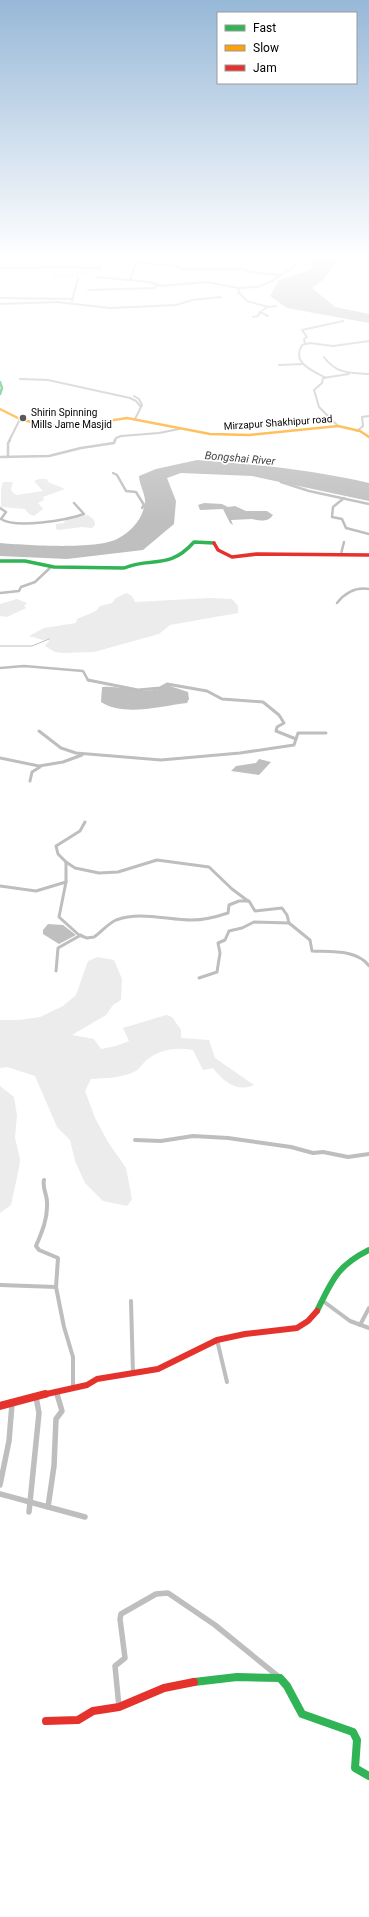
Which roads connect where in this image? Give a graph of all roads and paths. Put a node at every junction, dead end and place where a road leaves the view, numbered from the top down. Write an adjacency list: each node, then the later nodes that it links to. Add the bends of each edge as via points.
1 (304, 344): 5 (street, via 299,350 299,359)
2 (323, 344): 3 (street)
3 (342, 344)
4 (324, 357): 7 (street, via 331,368)
5 (303, 364): 6 (street); 9 (street)
6 (279, 365)
7 (349, 374): 8 (street); 9 (street)
8 (369, 374)
9 (326, 378): 19 (street, via 314,390 317,403)
10 (20, 379): 14 (street, via 48,380 121,396 136,401)
11 (0, 382): 12 (street)
12 (0, 394)
13 (134, 396): 14 (street, via 139,398)
14 (141, 407): 17 (street)
15 (0, 409): 18 (street, Mirzapur Shakhipur road)
16 (369, 416): 21 (street, via 362,418 363,426)
17 (137, 418): 18 (street, Mirzapur Shakhipur road, via 68,426 42,425); 20 (street, Mirzapur Shakhipur road)
18 (20, 419): 24 (street, via 8,443)
19 (338, 426): 20 (street, Mirzapur Shakhipur road, via 224,435); 21 (street, Mirzapur Shakhipur road)
20 (179, 429): 24 (street, via 122,436 116,438 114,444 81,448 55,455)
21 (357, 431): 22 (street, Mirzapur Shakhipur road)
22 (369, 437)
23 (0, 457): 24 (street)
24 (8, 457)
25 (113, 473): 31 (street, via 126,490 136,492 144,505)
26 (281, 482): 27 (street)
27 (344, 498): 29 (street); 32 (street, via 333,507 332,517 342,519 346,528)
28 (74, 503): 30 (street, via 84,514 21,523 10,523 1,519 6,512)
29 (369, 504)
30 (0, 508)
31 (142, 508)
32 (369, 534)
33 (344, 542): 34 (street)
34 (341, 554): 35 (street); 37 (street, via 257,554 232,557 218,550 213,542 194,542 182,556 156,563 132,564 124,568)
35 (369, 555)
36 (0, 561): 37 (street, via 25,561)
37 (52, 566): 39 (street, via 37,582 21,587 19,591)
38 (369, 589): 40 (street, via 348,593)
39 (0, 593)
40 (337, 603)
41 (0, 668): 44 (street, via 24,666 83,671 88,680 108,686 138,690 160,688 167,684 205,690 222,699 262,702 279,715 284,723 277,727 276,731)
42 (40, 731): 45 (street, via 61,748)
43 (326, 733): 44 (street, via 298,733)
44 (296, 740): 45 (street, via 294,745 279,748 170,760)
45 (85, 754): 47 (street)
46 (0, 758): 47 (street, via 29,765)
47 (49, 765): 48 (street, via 34,769 30,774)
48 (30, 781)
49 (85, 822): 50 (street, via 80,831 56,846 58,854)
50 (66, 862): 51 (street); 53 (street, via 75,868 99,873 118,872 157,860 209,867)
51 (66, 882): 52 (street, via 36,891); 55 (street, via 59,918)
52 (0, 886)
53 (249, 901): 54 (street, via 255,911 282,907); 55 (street, via 238,901 229,905 228,913 216,917 193,920 127,917 112,923 96,935 86,938)
54 (289, 923): 56 (street, via 310,940 312,951 361,957); 58 (street, via 254,922 229,931 225,940 218,943 220,953 217,972)
55 (81, 935): 57 (street, via 58,948)
56 (369, 966)
57 (56, 971)
58 (199, 978)
59 (135, 1140): 60 (street, via 161,1141 193,1136 228,1138 348,1157)
60 (369, 1154)
61 (44, 1180): 64 (street, via 47,1205 43,1230 36,1246 39,1250 58,1258)
62 (369, 1250): 66 (street, via 353,1257 339,1269)
63 (0, 1285): 64 (street)
64 (56, 1287): 73 (street, via 73,1357)
65 (131, 1301): 71 (street)
66 (323, 1301): 68 (street, via 342,1316); 70 (street, via 311,1319 296,1328)
67 (369, 1308): 68 (street)
68 (360, 1325): 69 (street)
69 (369, 1328)
70 (217, 1340): 71 (street, via 164,1367); 72 (street)
71 (133, 1374): 73 (street, via 97,1379 86,1385)
72 (227, 1382)
73 (73, 1387): 74 (street)
74 (56, 1391): 75 (street); 81 (street, via 62,1412 56,1419 54,1466)
75 (36, 1397): 76 (street); 80 (street, via 38,1423)
76 (12, 1404): 77 (street); 78 (street, via 9,1441)
77 (0, 1406)
78 (0, 1485)
79 (0, 1494): 80 (street)
80 (30, 1502): 81 (street); 82 (street)
81 (48, 1508): 83 (street)
82 (29, 1512)
83 (85, 1517)
84 (280, 1678): 85 (street, via 232,1677 182,1684 164,1688); 85 (street, via 230,1636 176,1597 161,1593 121,1614 125,1658 115,1666); 87 (street, via 288,1687 296,1707 302,1714 353,1732 357,1740 355,1768)
85 (119, 1706): 86 (street, via 93,1711 78,1720)
86 (46, 1721)
87 (369, 1776)

